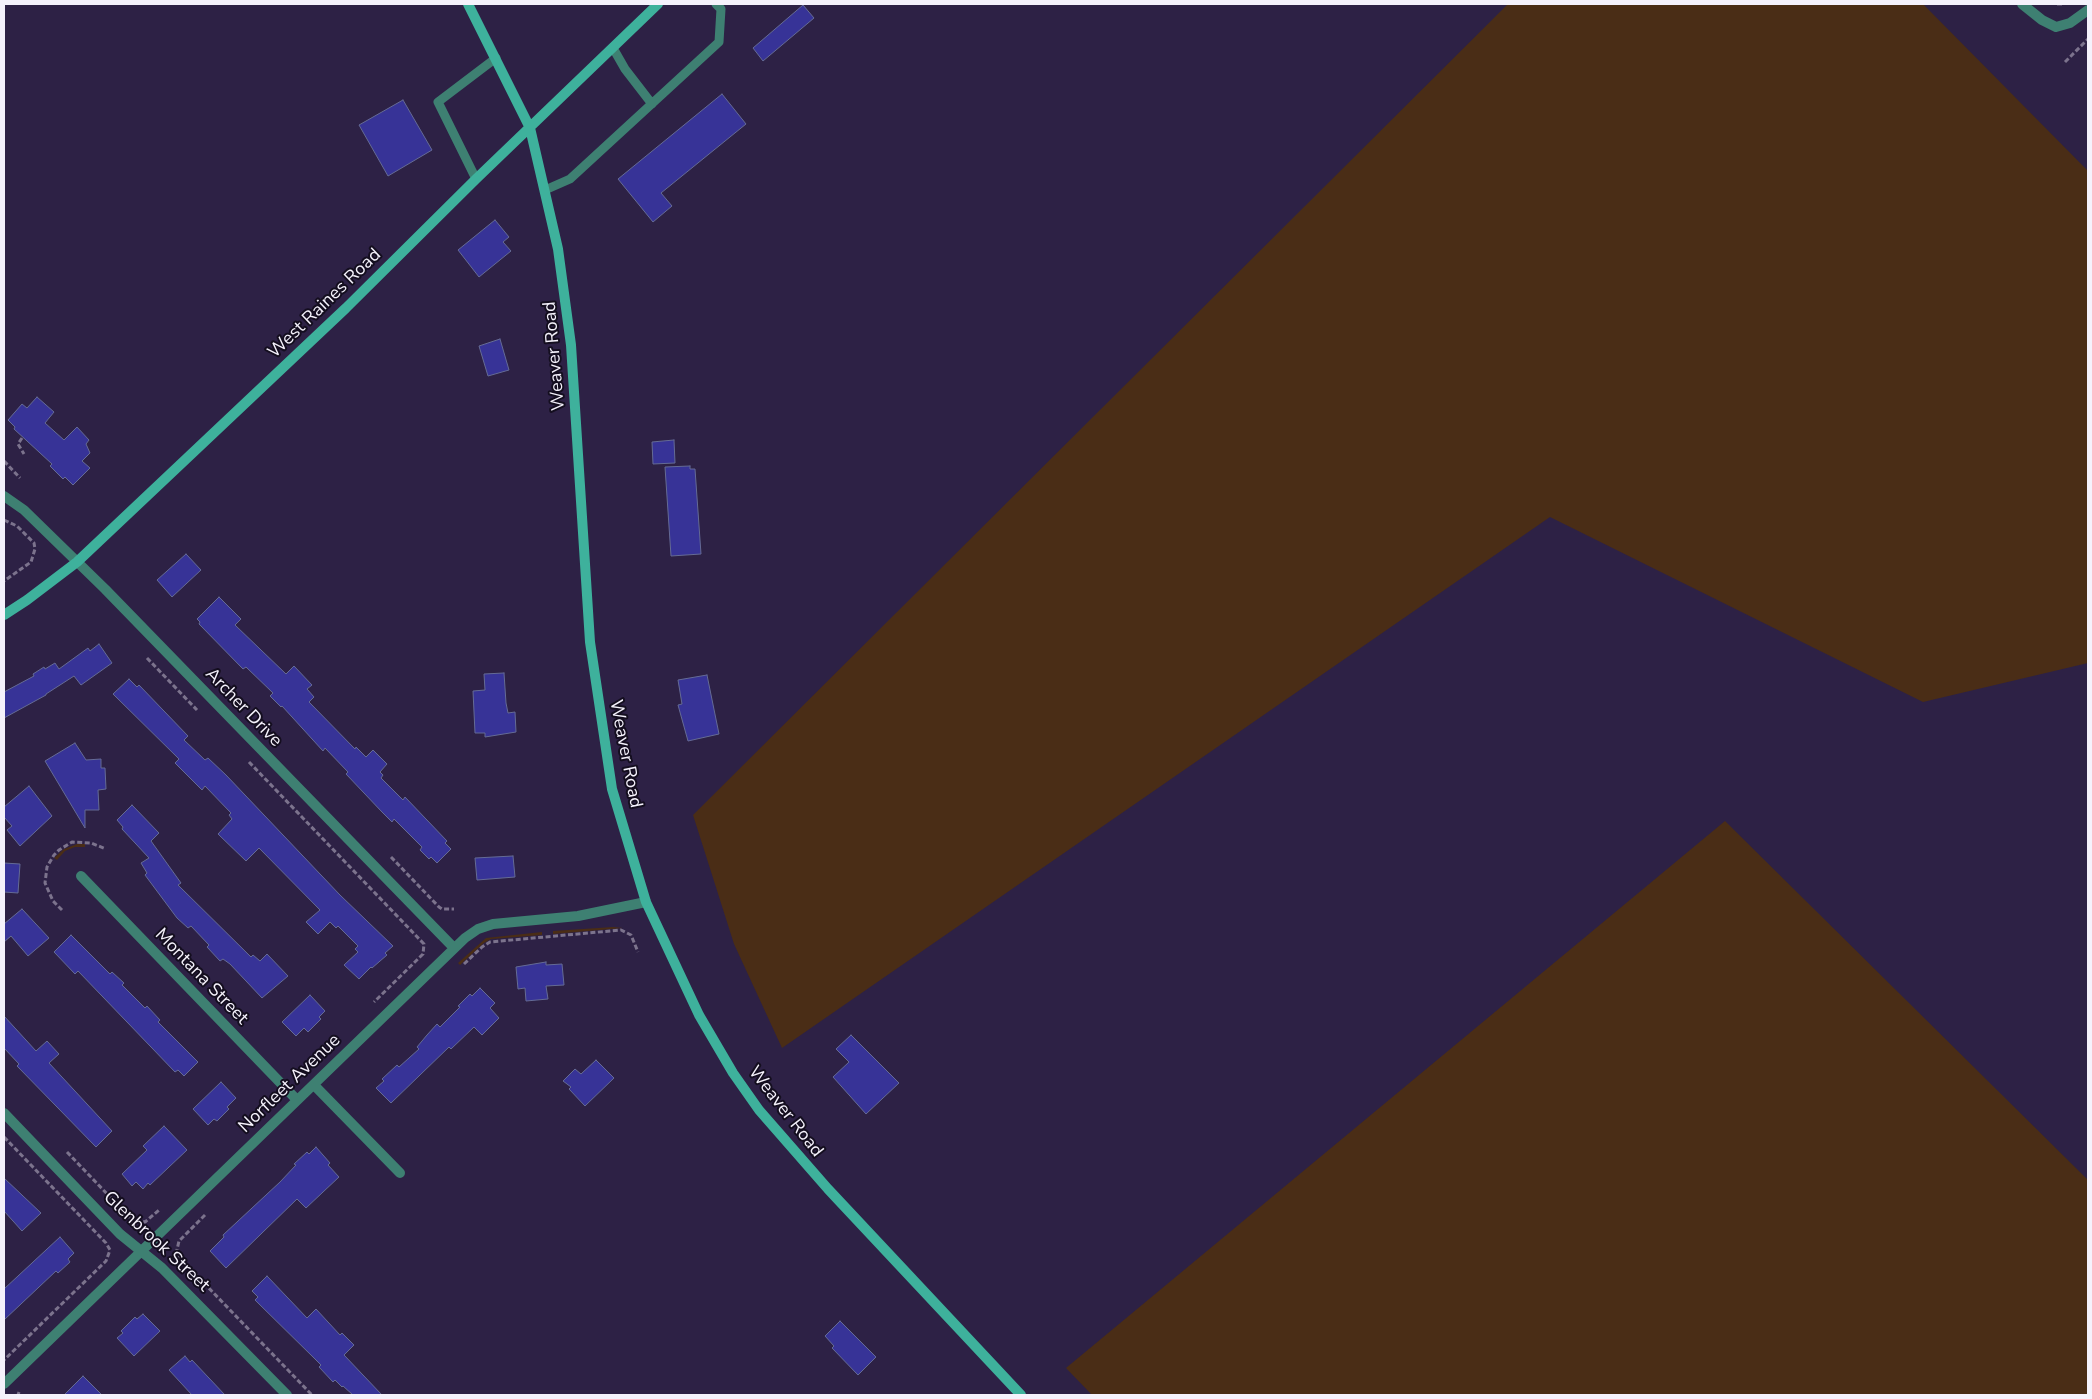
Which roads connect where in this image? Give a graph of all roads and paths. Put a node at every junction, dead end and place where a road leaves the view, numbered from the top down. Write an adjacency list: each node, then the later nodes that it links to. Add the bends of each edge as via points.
1 (468, 4): 10 (main road, Weaver Road)
2 (658, 4): 9 (main road, West Raines Road)
3 (716, 4): 12 (lane, via 721,9 720,42)
4 (2022, 4): 7 (street, via 2056,27 2070,24)
5 (2058, 4): 6 (path)
6 (2062, 4)
7 (2088, 10)
8 (2088, 39): 11 (path)
9 (613, 48): 12 (lane); 13 (main road, West Raines Road)
10 (496, 58): 13 (main road, Weaver Road); 14 (lane, via 438,102)
11 (2065, 62)
12 (652, 104): 15 (lane, via 570,180)
13 (530, 128): 14 (main road, West Raines Road); 15 (main road, Weaver Road)
14 (476, 179): 22 (main road, West Raines Road, via 346,308)
15 (545, 190): 31 (main road, Weaver Road, via 558,249 572,345 590,642 612,789)
16 (22, 438): 17 (path, via 18,444)
17 (24, 454)
18 (4, 461): 19 (path)
19 (20, 478)
20 (4, 496): 22 (street, Archer Drive, via 24,510)
21 (4, 520): 23 (path, via 17,526 35,549 31,562)
22 (77, 562): 24 (main road, West Raines Road); 34 (street, Archer Drive)
23 (4, 580)
24 (4, 615)
25 (147, 658): 26 (path)
26 (198, 710)
27 (249, 762): 37 (path, via 424,944 424,954)
28 (106, 849): 33 (path, via 82,841 67,845 54,855 47,867 46,883 52,901)
29 (391, 857): 32 (path, via 442,910)
30 (81, 876): 39 (street, Montana Street)
31 (646, 902): 34 (street, Norfleet Avenue, via 578,916 493,924 478,929); 51 (main road, Weaver Road, via 699,1015 759,1110 828,1189)
32 (454, 909)
33 (62, 910)
34 (454, 948): 38 (street, Norfleet Avenue)
35 (638, 952): 36 (path, via 631,935 621,930 490,942)
36 (464, 964)
37 (374, 1002)
38 (314, 1085): 39 (street, Norfleet Avenue); 43 (street)
39 (297, 1100): 46 (street, Norfleet Avenue)
40 (4, 1113): 46 (street, Glenbrook Street, via 120,1234)
41 (4, 1137): 47 (path, via 110,1250 106,1261)
42 (67, 1152): 44 (path, via 132,1219 145,1222)
43 (400, 1173)
44 (159, 1210)
45 (205, 1215): 50 (path, via 179,1241 176,1254)
46 (142, 1251): 48 (street, Norfleet Avenue); 49 (street, Glenbrook Street)
47 (4, 1360)
48 (4, 1384)
49 (287, 1395)
50 (312, 1395)
51 (1022, 1395)

